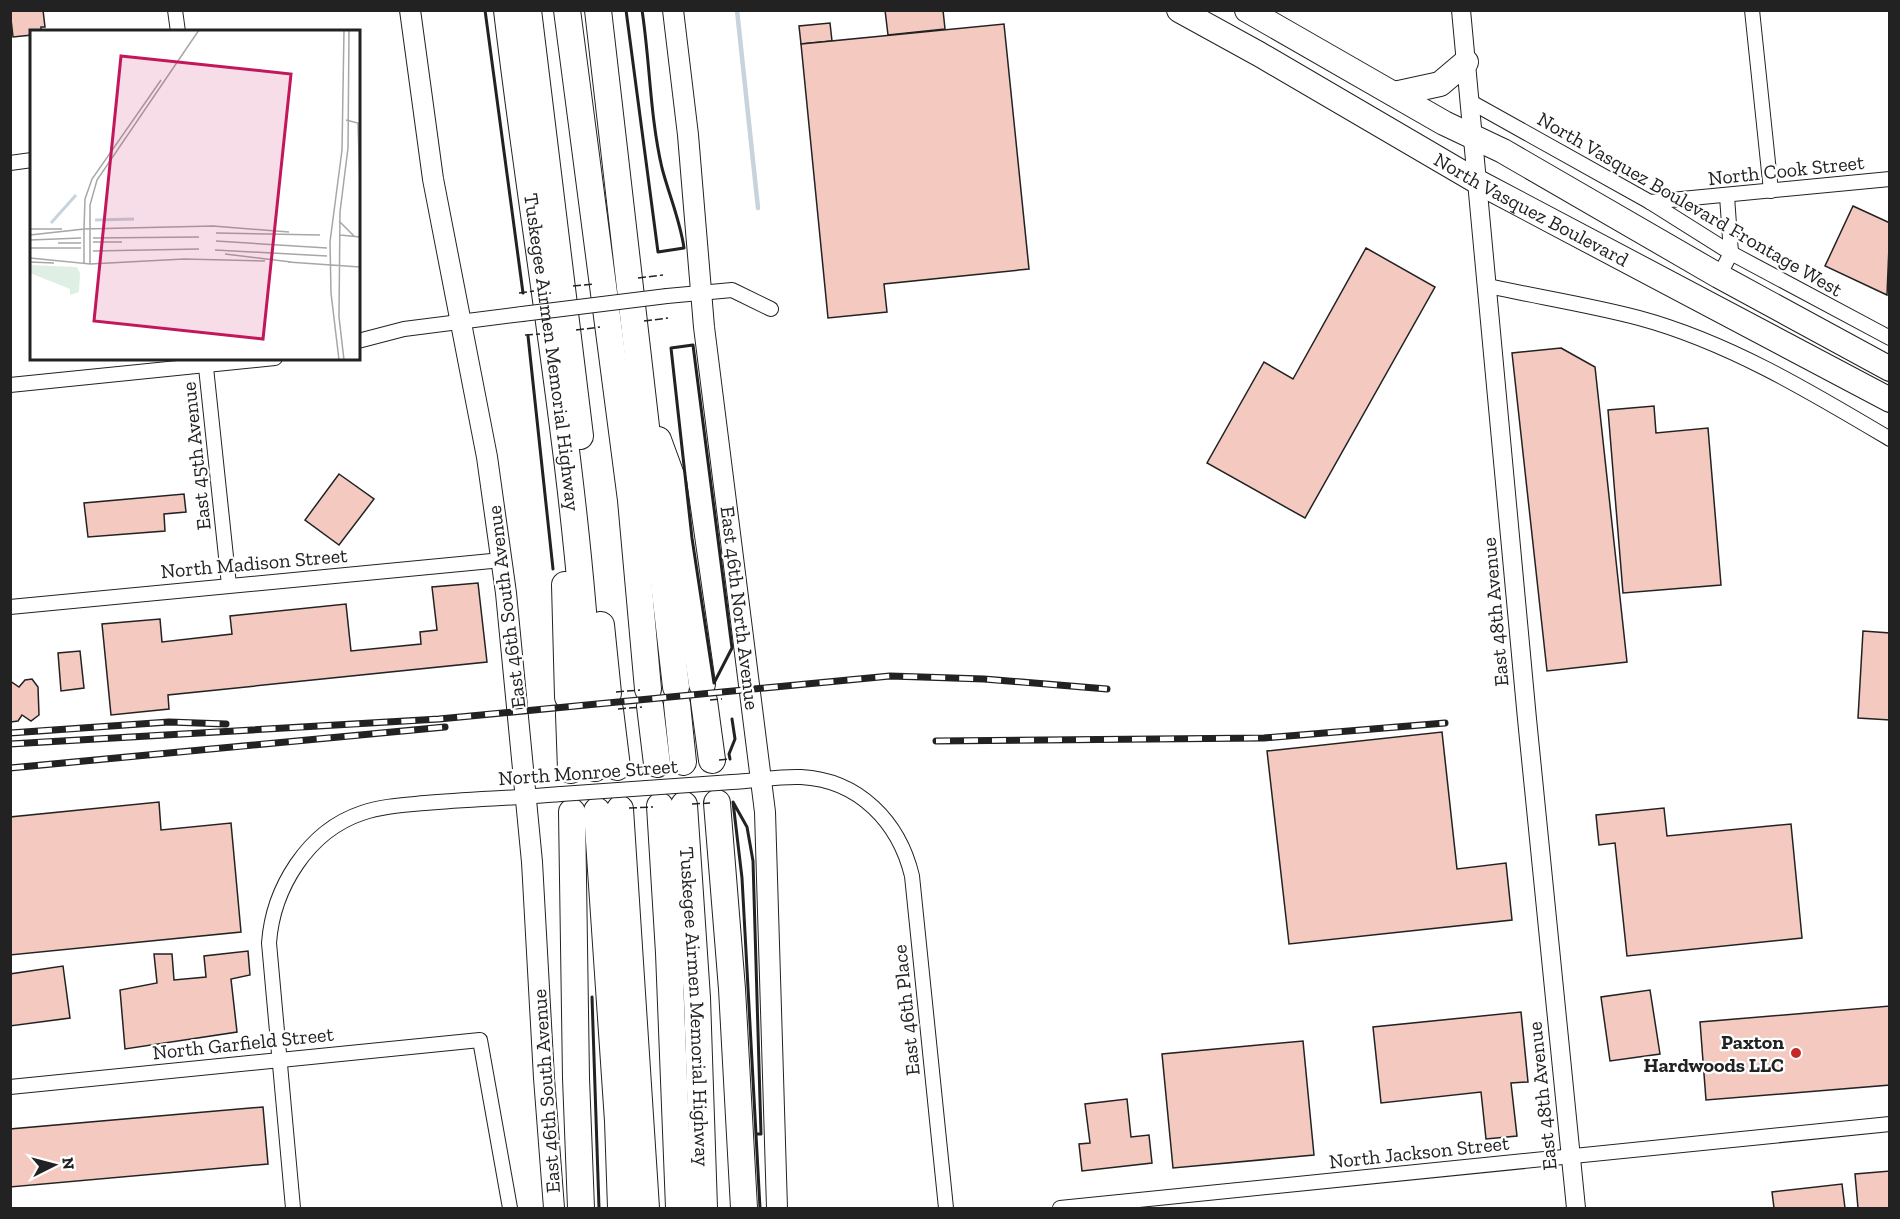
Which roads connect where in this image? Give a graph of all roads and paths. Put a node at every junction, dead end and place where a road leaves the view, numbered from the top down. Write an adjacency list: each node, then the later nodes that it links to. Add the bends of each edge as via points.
1 (175, 10): 12 (street)
2 (410, 10): 29 (main road, East 46th South Avenue, via 433,179)
3 (507, 10): 42 (highway, Tuskegee Airmen Memorial Highway, via 575,520)
4 (528, 10): 42 (highway, via 569,330)
5 (567, 10): 45 (highway, via 631,500)
6 (598, 10): 37 (highway)
7 (673, 10): 27 (main road, East 46th North Avenue)
8 (1179, 10): 20 (highway, North Vasquez Boulevard)
9 (1247, 10): 14 (highway, North Vasquez Boulevard)
10 (1461, 10): 13 (street, East 48th Avenue)
11 (1752, 10): 21 (street)
12 (178, 30)
13 (1466, 62): 14 (highway, via 1440,84); 15 (street, East 48th Avenue)
14 (1394, 94): 16 (highway, North Vasquez Boulevard)
15 (1471, 102): 16 (street, East 48th Avenue); 23 (street, North Vasquez Boulevard Frontage West)
16 (1474, 137): 20 (street, East 48th Avenue); 25 (highway, North Vasquez Boulevard)
17 (30, 160): 18 (street)
18 (10, 163)
19 (1890, 179): 21 (street, North Cook Street)
20 (1478, 182): 26 (street, East 48th Avenue); 36 (highway, North Vasquez Boulevard)
21 (1771, 191): 22 (street, North Cook Street)
22 (1726, 196): 23 (street, North Cook Street); 24 (street)
23 (1650, 202): 24 (street, North Vasquez Boulevard Frontage West)
24 (1731, 253): 25 (street); 30 (street, North Vasquez Boulevard Frontage West)
25 (1719, 276): 34 (highway, North Vasquez Boulevard)
26 (1488, 286): 38 (street, via 1641,319 1710,344 1810,392); 55 (street, East 48th Avenue)
27 (701, 292): 28 (street, via 732,290); 29 (street, bridge); 47 (main road, East 46th North Avenue)
28 (771, 309)
29 (461, 322): 31 (street); 39 (main road, East 46th South Avenue)
30 (1890, 338)
31 (360, 340)
32 (240, 360): 33 (street)
33 (206, 362): 35 (street); 40 (street, East 45th Avenue)
34 (1890, 369)
35 (10, 385)
36 (1890, 400)
37 (644, 404): 43 (highway, via 673,481); 44 (highway)
38 (1890, 439)
39 (502, 560): 40 (street, North Madison Street); 48 (main road, East 46th South Avenue)
40 (229, 585): 41 (street, North Madison Street)
41 (10, 607)
42 (589, 704): 46 (highway, Tuskegee Airmen Memorial Highway)
43 (712, 760)
44 (683, 762)
45 (657, 764)
46 (594, 768)
47 (762, 780): 50 (street, North Monroe Street, bridge); 51 (street, North Monroe Street, via 802,777 828,783 855,794); 65 (main road, East 46th North Avenue)
48 (526, 796): 50 (street, North Monroe Street); 52 (street, North Monroe Street, via 391,806 362,813 328,831 302,856 284,886 270,930); 58 (main road, East 46th South Avenue)
49 (717, 803): 64 (highway)
50 (588, 806): 59 (highway, via 576,1078); 60 (highway, via 618,1121); 61 (highway)
51 (881, 814): 66 (street, East 46th Place, via 899,841 912,876)
52 (278, 1059): 53 (street, North Garfield Street); 56 (street); 57 (street, North Garfield Street, via 480,1040)
53 (10, 1087)
54 (1890, 1124): 55 (street, North Jackson Street)
55 (1571, 1156): 67 (street, North Jackson Street); 68 (street, East 48th Avenue)
56 (293, 1209)
57 (510, 1209)
58 (554, 1209)
59 (582, 1209)
60 (621, 1209)
61 (646, 1209)
62 (679, 1209): 63 (highway, Tuskegee Airmen Memorial Highway, via 670,964 672,806 697,998)
63 (704, 1209)
64 (744, 1209)
65 (777, 1209)
66 (946, 1209)
67 (1060, 1209)
68 (1576, 1209)

